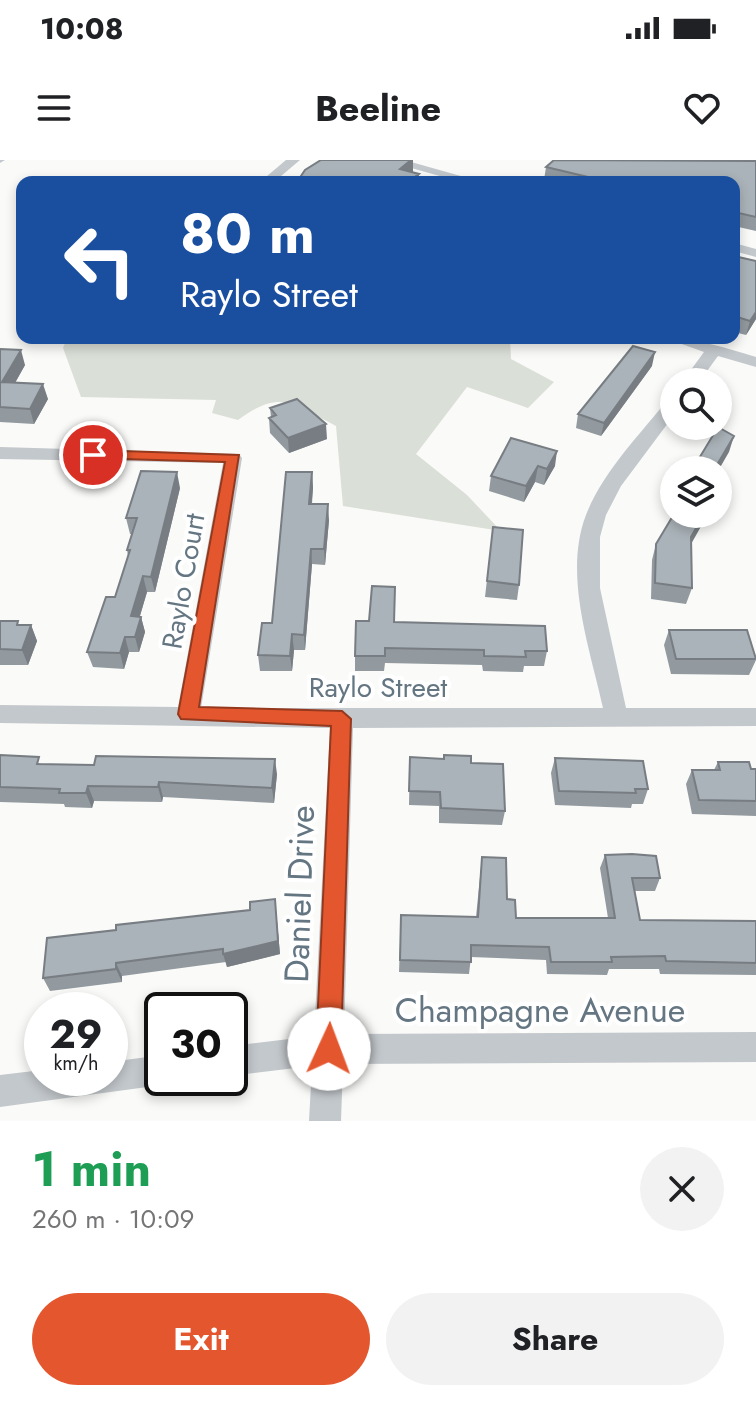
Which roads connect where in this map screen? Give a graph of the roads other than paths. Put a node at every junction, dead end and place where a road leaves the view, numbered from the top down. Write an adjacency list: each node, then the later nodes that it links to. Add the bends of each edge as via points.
1 (294, 160): 3 (street)
2 (389, 160): 4 (street)
3 (274, 176)
4 (452, 176)
5 (696, 344): 6 (street)
6 (715, 349): 7 (street); 8 (street)
7 (756, 362)
8 (701, 368)
9 (660, 422): 13 (street, via 597,514 588,545 589,577)
10 (0, 453): 12 (street, Raylo Court, via 233,458)
11 (0, 714): 12 (street, Raylo Street)
12 (188, 714): 15 (street, Raylo Street)
13 (616, 716): 14 (street, Raylo Street); 15 (street, Raylo Street)
14 (756, 717)
15 (342, 719): 17 (street, Daniel Drive)
16 (756, 1047): 17 (street, Champagne Avenue)
17 (329, 1049): 18 (street, Champagne Avenue); 21 (street, Daniel Drive)
18 (248, 1059)
19 (24, 1088): 20 (street)
20 (0, 1091)
21 (325, 1121)

